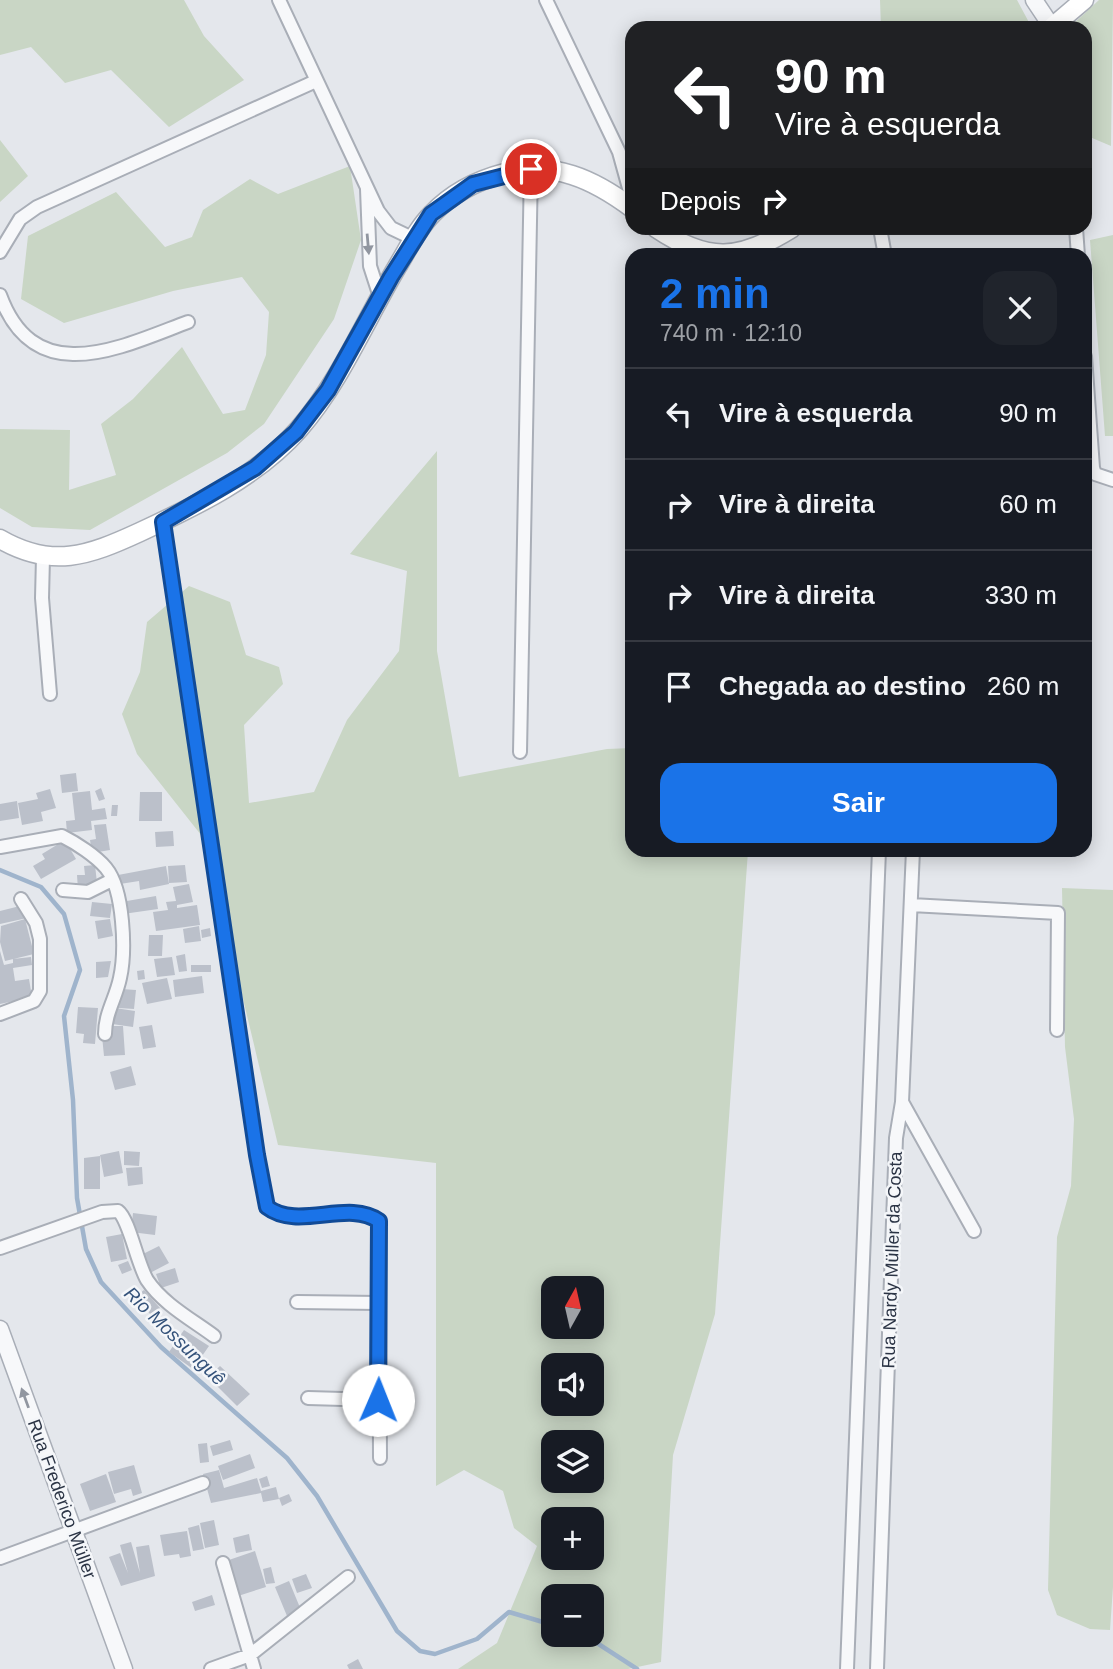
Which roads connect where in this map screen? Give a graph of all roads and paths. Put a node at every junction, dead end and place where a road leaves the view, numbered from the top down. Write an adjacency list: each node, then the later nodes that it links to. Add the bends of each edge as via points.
1 (279, 0): 7 (street)
2 (546, 0): 9 (street, via 619,152)
3 (1034, 0): 5 (street)
4 (1084, 0): 6 (main road)
5 (1048, 21)
6 (1060, 21)
7 (316, 81): 10 (street); 17 (street, via 37,206 20,219)
8 (531, 169): 11 (main road, via 586,178); 14 (main road, via 473,184 431,214); 27 (street)
9 (625, 174)
10 (366, 189): 14 (street, via 391,228); 19 (street, one-way to 19, via 369,256)
11 (625, 203)
12 (667, 235): 15 (main road)
13 (779, 235): 16 (main road)
14 (414, 239): 19 (main road)
15 (691, 248)
16 (754, 248)
17 (0, 251)
18 (0, 295): 20 (street, via 20,331 52,351 71,356 107,352)
19 (380, 297): 23 (main road, via 328,390 296,432 255,468)
20 (188, 322)
21 (1092, 454): 22 (street, via 1095,474)
22 (1113, 480)
23 (163, 522): 25 (main road, via 96,549); 42 (street, via 267,1207 286,1216 362,1215 379,1221)
24 (0, 539): 25 (main road)
25 (43, 557): 26 (street)
26 (50, 694)
27 (520, 752)
28 (0, 847): 31 (street, via 62,836 106,868)
29 (879, 857): 57 (street)
30 (913, 857): 34 (street, Rua Nardy Müller da Costa)
31 (112, 880): 32 (street, via 88,892); 37 (street, via 121,919 122,960)
32 (63, 890)
33 (21, 899): 35 (street, via 40,939 40,991 34,1001)
34 (911, 905): 36 (street, via 1058,912); 38 (street, Rua Nardy Müller da Costa)
35 (0, 1014)
36 (1057, 1030)
37 (104, 1034)
38 (902, 1102): 39 (street); 58 (street, Rua Nardy Müller da Costa, via 896,1138)
39 (974, 1231)
40 (0, 1248): 44 (street, via 91,1215 111,1211 124,1215 149,1283 169,1304)
41 (297, 1302): 42 (street)
42 (379, 1303): 46 (street)
43 (0, 1329): 49 (street, Rua Frederico Müller, one-way to 43)
44 (214, 1336)
45 (308, 1398): 46 (street)
46 (378, 1400): 47 (street)
47 (380, 1458)
48 (203, 1483): 49 (street)
49 (74, 1531): 50 (street); 54 (street, Rua Frederico Müller)
50 (0, 1558)
51 (223, 1563): 53 (street)
52 (348, 1577): 53 (street)
53 (250, 1655): 55 (street); 56 (street)
54 (124, 1669)
55 (211, 1669)
56 (254, 1669)
57 (848, 1669)
58 (877, 1669)

